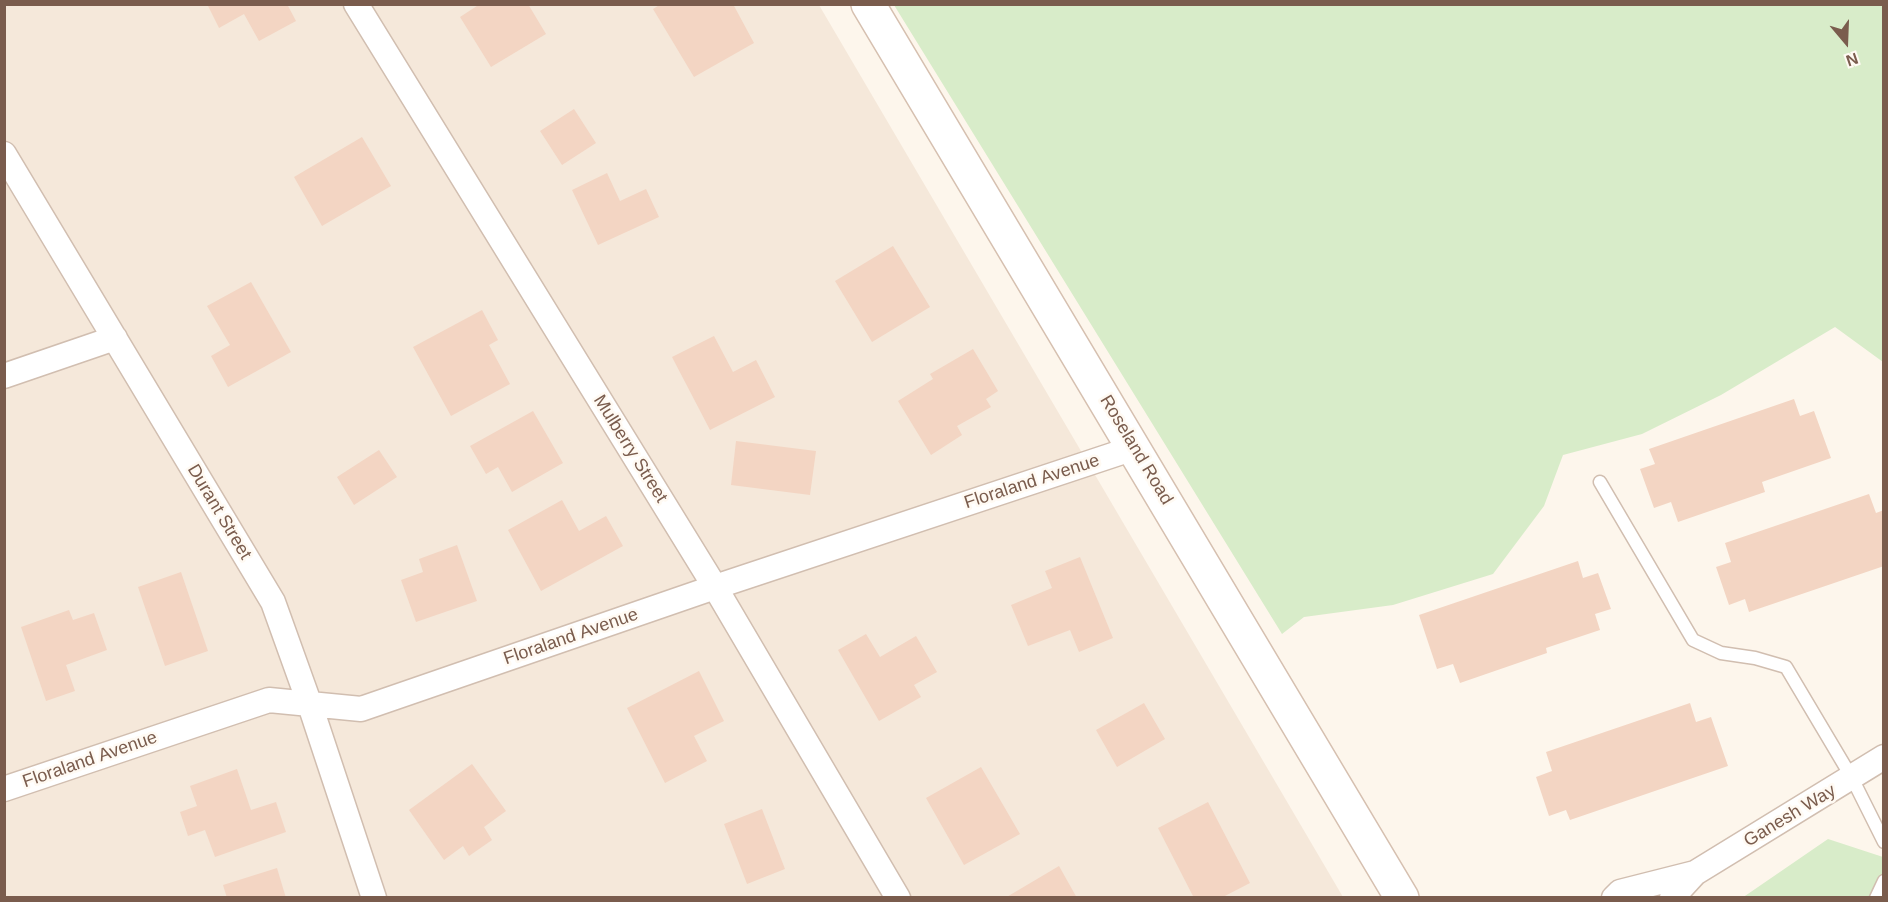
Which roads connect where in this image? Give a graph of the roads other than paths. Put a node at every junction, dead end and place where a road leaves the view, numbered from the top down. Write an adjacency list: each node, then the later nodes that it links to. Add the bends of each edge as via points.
1 (356, 4): 8 (street, Mulberry Street)
2 (867, 4): 6 (main road, Roseland Road)
3 (4, 153): 4 (street, Durant Street)
4 (115, 338): 5 (street); 9 (street, Durant Street, via 273,602)
5 (4, 376)
6 (1134, 448): 8 (street, Floraland Avenue); 19 (main road, Roseland Road)
7 (1600, 482): 11 (lane, via 1693,640 1721,653 1786,667)
8 (715, 587): 9 (street, Floraland Avenue, via 361,709); 18 (street, Mulberry Street)
9 (310, 705): 12 (street, Floraland Avenue, via 269,700); 17 (street, Durant Street)
10 (1884, 757): 11 (street, Ganesh Way)
11 (1852, 778): 13 (lane); 14 (street, Ganesh Way)
12 (4, 789)
13 (1884, 842)
14 (1695, 873): 16 (street, Ganesh Way); 20 (street, Ganesh Way)
15 (1884, 881): 21 (lane)
16 (1619, 895)
17 (375, 897)
18 (898, 897)
19 (1402, 897)
20 (1672, 897)
21 (1876, 897)

